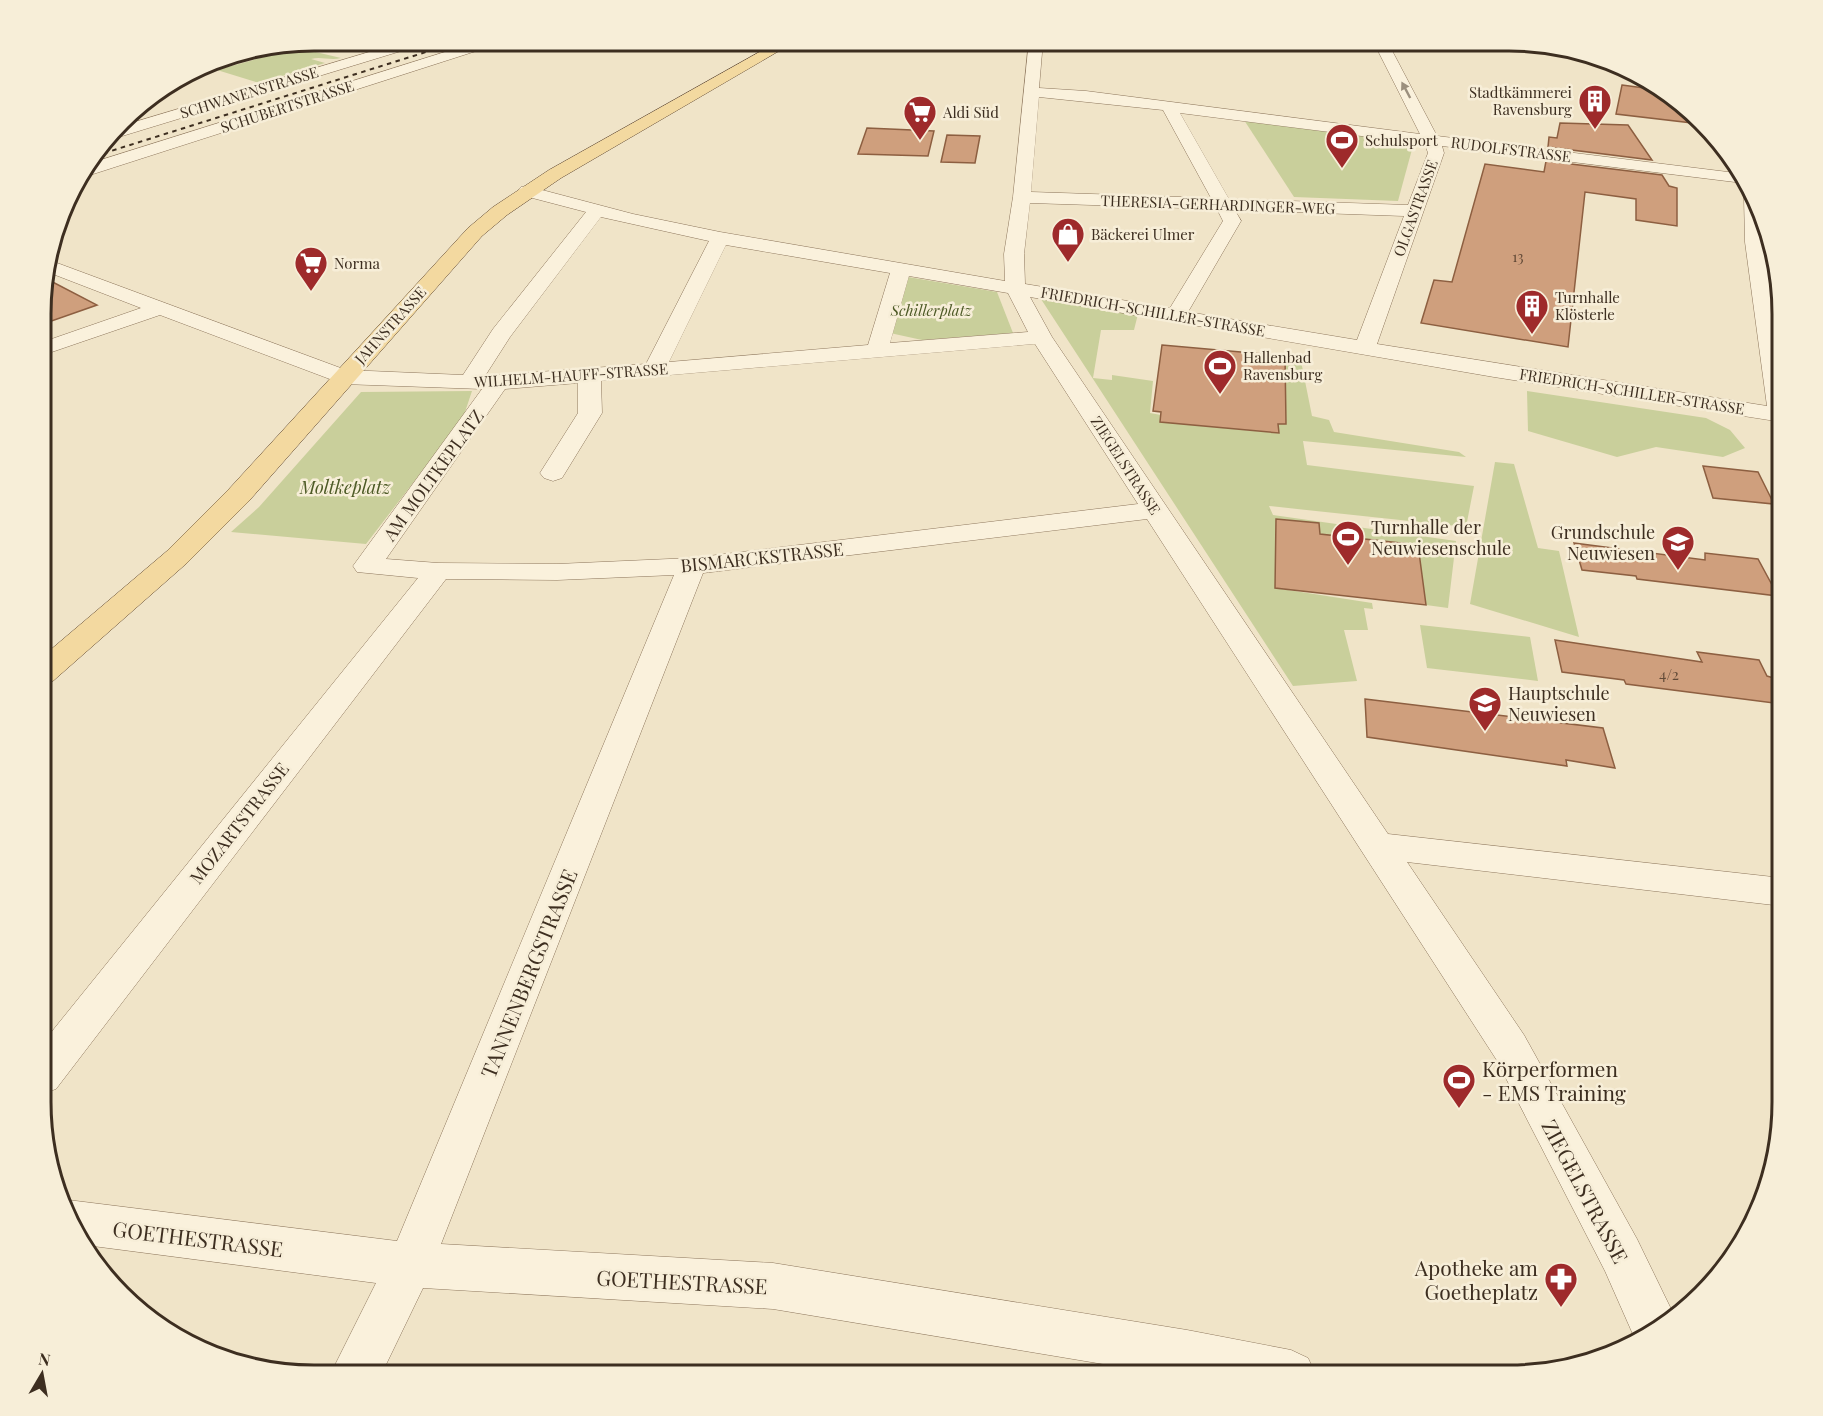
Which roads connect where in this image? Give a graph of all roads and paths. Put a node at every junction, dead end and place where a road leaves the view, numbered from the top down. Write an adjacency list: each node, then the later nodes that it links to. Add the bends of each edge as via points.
1 (383, 51): 8 (street, SCHWANENSTRASSE)
2 (462, 51): 10 (street, SCHUBERTSTRASSE)
3 (772, 51): 12 (main road, JAHNSTRASSE)
4 (1035, 51): 6 (street, ZIEGELSTRASSE)
5 (1385, 51): 9 (street, OLGASTRASSE, one-way to 5)
6 (1031, 92): 7 (street, RUDOLFSTRASSE); 13 (street, ZIEGELSTRASSE)
7 (1169, 107): 9 (street, RUDOLFSTRASSE); 14 (street)
8 (126, 130)
9 (1431, 139): 11 (street, RUDOLFSTRASSE); 16 (street, OLGASTRASSE, via 1436,153)
10 (95, 167)
11 (1735, 178)
12 (527, 191): 15 (street, FRIEDRICH-SCHILLER-STRASSE); 31 (main road, JAHNSTRASSE, via 475,232)
13 (1022, 197): 14 (street, THERESIA-GERHARDINGER-WEG); 21 (street, ZIEGELSTRASSE, via 1014,254)
14 (1224, 204): 16 (street, THERESIA-GERHARDINGER-WEG); 23 (street, via 1232,221)
15 (596, 211): 18 (street, FRIEDRICH-SCHILLER-STRASSE); 32 (street)
16 (1413, 211): 26 (street, OLGASTRASSE)
17 (1754, 218): 28 (street)
18 (720, 238): 20 (street, FRIEDRICH-SCHILLER-STRASSE); 29 (street)
19 (55, 268): 22 (street, WILHELM-HAUFF-STRASSE)
20 (901, 270): 21 (street, FRIEDRICH-SCHILLER-STRASSE); 27 (street)
21 (1015, 287): 23 (street, FRIEDRICH-SCHILLER-STRASSE); 24 (street, ZIEGELSTRASSE)
22 (160, 308): 25 (street); 31 (street, WILHELM-HAUFF-STRASSE)
23 (1176, 315): 26 (street, FRIEDRICH-SCHILLER-STRASSE)
24 (1041, 337): 27 (street, WILHELM-HAUFF-STRASSE); 36 (street, ZIEGELSTRASSE)
25 (51, 346)
26 (1365, 348): 34 (street, FRIEDRICH-SCHILLER-STRASSE)
27 (877, 351): 29 (street, WILHELM-HAUFF-STRASSE)
28 (1772, 355)
29 (655, 368): 30 (street, WILHELM-HAUFF-STRASSE)
30 (589, 375): 33 (street, WILHELM-HAUFF-STRASSE); 35 (street, via 590,413)
31 (343, 377): 32 (street, WILHELM-HAUFF-STRASSE); 40 (main road, JAHNSTRASSE, via 239,495 177,557)
32 (469, 382): 33 (street, WILHELM-HAUFF-STRASSE)
33 (498, 383): 37 (street, AM MOLTKEPLATZ)
34 (1772, 414)
35 (553, 473)
36 (1155, 510): 38 (street, BISMARCKSTRASSE); 41 (street, ZIEGELSTRASSE)
37 (367, 566): 39 (street, BISMARCKSTRASSE)
38 (692, 566): 39 (street, BISMARCKSTRASSE, via 557,572); 45 (street, TANNENBERGSTRASSE)
39 (438, 571): 43 (street, MOZARTSTRASSE)
40 (51, 666)
41 (1379, 846): 42 (street); 46 (street, ZIEGELSTRASSE, via 1510,1047 1621,1255)
42 (1772, 891)
43 (51, 1063)
44 (80, 1223): 45 (street, GOETHESTRASSE)
45 (410, 1265): 47 (street, GOETHESTRASSE, via 773,1286); 48 (street, TANNENBERGSTRASSE)
46 (1652, 1323)
47 (1186, 1364)
48 (360, 1365)

